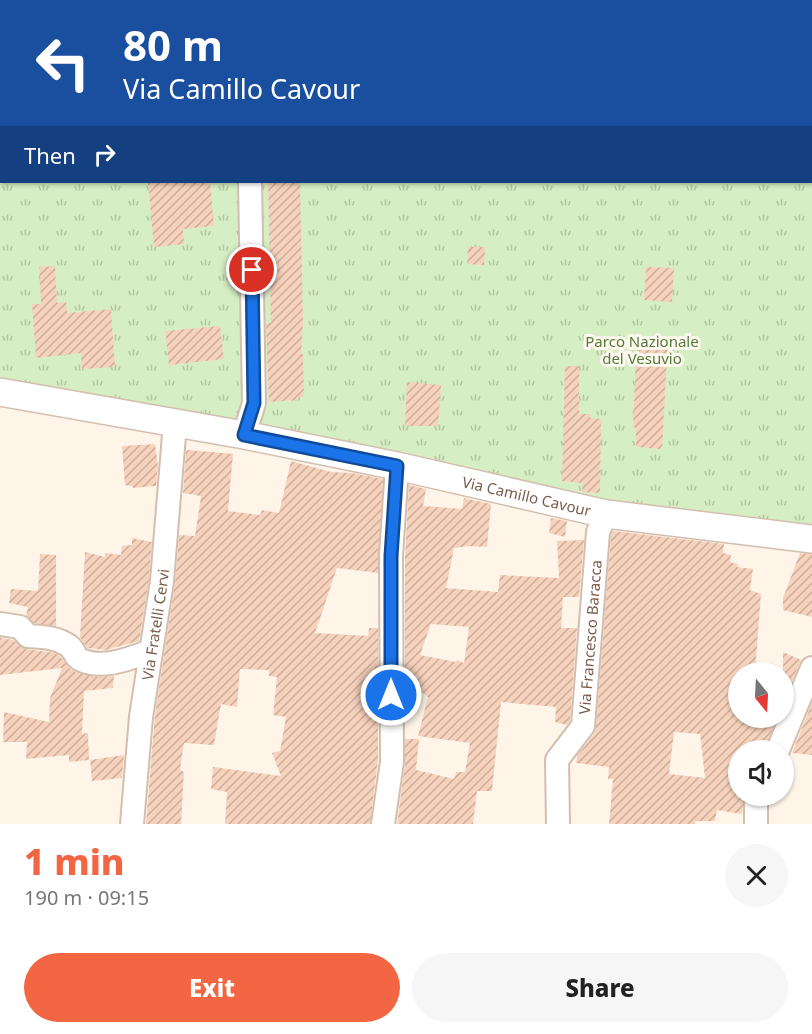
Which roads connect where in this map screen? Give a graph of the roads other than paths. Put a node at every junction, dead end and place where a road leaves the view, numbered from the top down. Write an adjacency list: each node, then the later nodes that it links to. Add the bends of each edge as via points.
1 (250, 183): 4 (street, via 254,403)
2 (0, 392): 3 (street, Via Camillo Cavour)
3 (175, 423): 4 (street, Via Camillo Cavour); 9 (street, Via Fratelli Cervi, via 162,581)
4 (244, 435): 5 (street, Via Camillo Cavour)
5 (397, 466): 6 (street, Via Camillo Cavour); 14 (street, via 391,556 392,753)
6 (606, 514): 7 (street, Via Camillo Cavour); 15 (street, Via Francesco Baracca, via 598,532 583,726 557,760)
7 (812, 539)
8 (0, 624): 9 (street, via 20,627 28,636 56,639 83,661 125,660)
9 (151, 651): 13 (street, Via Fratelli Cervi)
10 (812, 668): 11 (street)
11 (782, 740)
12 (757, 806): 16 (street)
13 (132, 824)
14 (383, 824)
15 (558, 824)
16 (759, 824)

